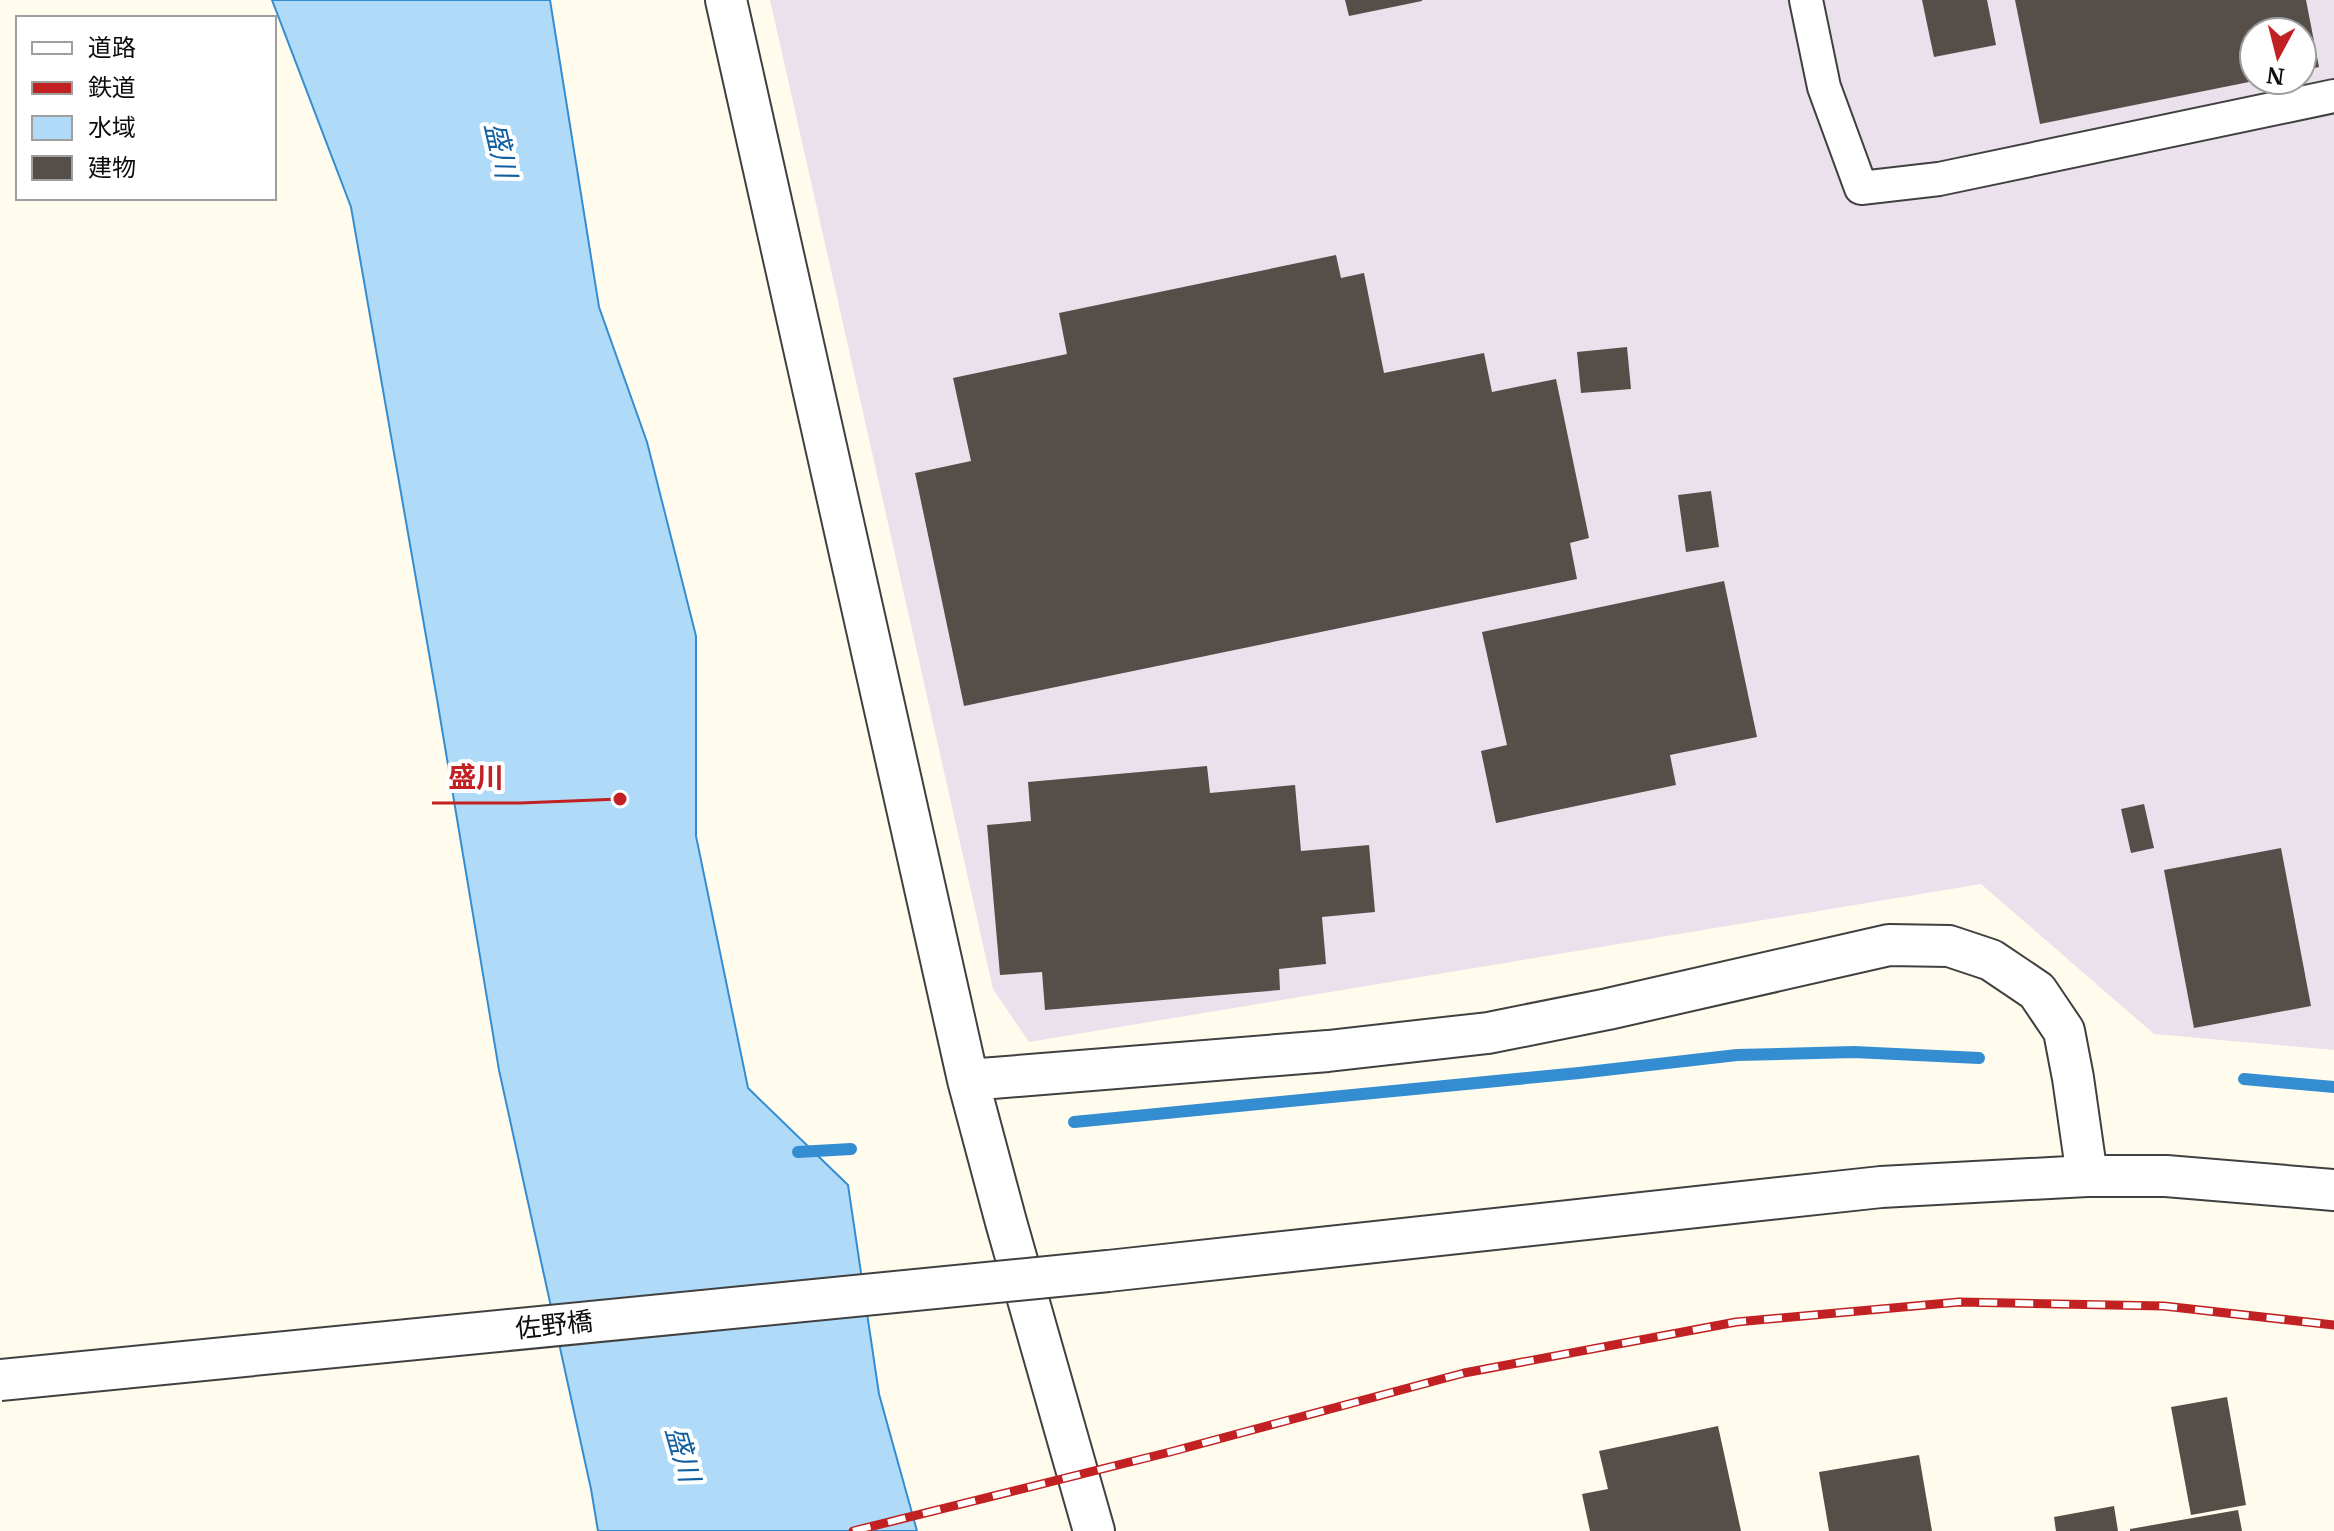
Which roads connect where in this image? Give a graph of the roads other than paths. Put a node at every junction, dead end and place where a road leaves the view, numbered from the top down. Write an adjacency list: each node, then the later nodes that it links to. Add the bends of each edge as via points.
1 (726, 0): 4 (street)
2 (1806, 0): 3 (street, via 1824,87 1861,188 1939,179)
3 (2334, 96)
4 (968, 1080): 5 (street, via 1488,1033 1889,945 1949,946 1991,960 2037,991 2064,1031); 8 (street)
5 (2087, 1176): 6 (street, 佐野橋, via 2166,1176); 7 (street, 佐野橋, bridge, via 1881,1187 1108,1271)
6 (2334, 1190)
7 (0, 1380)
8 (1094, 1531)

